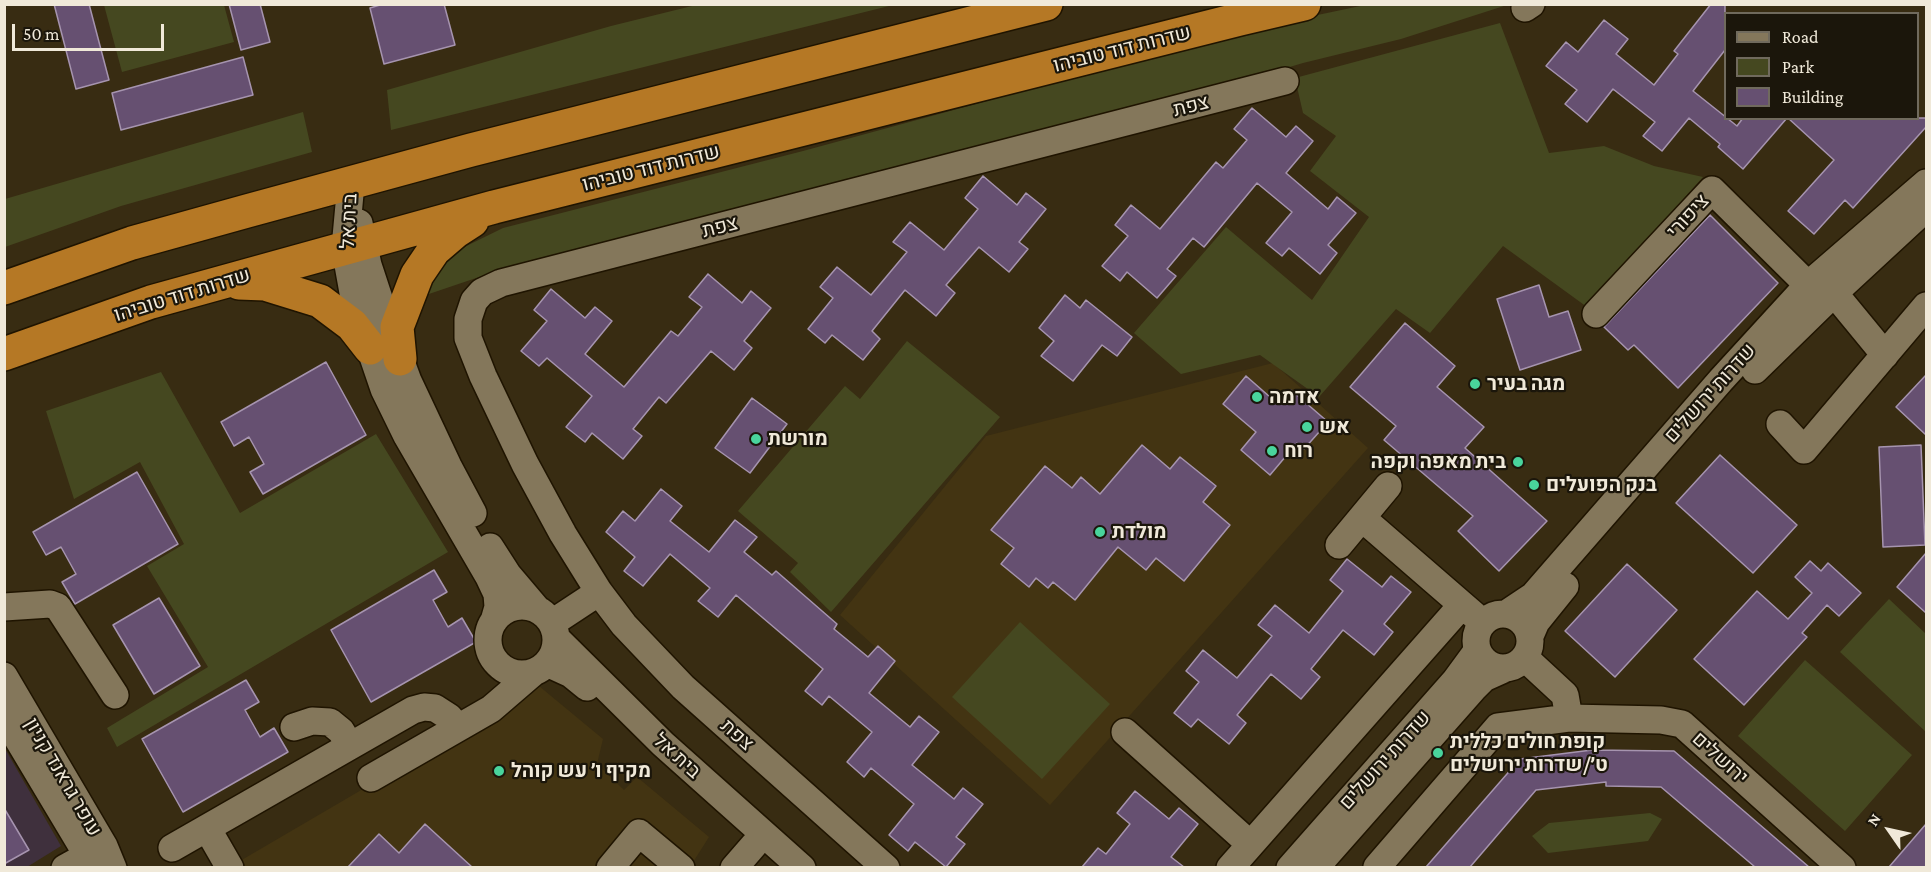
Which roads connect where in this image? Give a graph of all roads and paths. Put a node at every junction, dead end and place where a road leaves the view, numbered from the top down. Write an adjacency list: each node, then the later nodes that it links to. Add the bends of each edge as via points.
1 (1046, 4): 4 (highway)
2 (1304, 4): 6 (highway, שדרות דוד טוביהו)
3 (1285, 81): 23 (street, צפת, via 512,280 482,292 471,308 468,338 525,464)
4 (351, 183): 8 (street, בית אל); 11 (highway, via 132,243)
5 (1926, 183): 10 (street, שדרות ירושלים)
6 (494, 207): 8 (highway, שדרות דוד טוביהו); 18 (highway, via 434,249 417,275 397,327)
7 (1926, 208): 12 (street, שדרות ירושלים)
8 (354, 245): 9 (highway, שדרות דוד טוביהו); 15 (street, בית אל, via 354,298); 18 (street, בית אל, via 368,265)
9 (220, 282): 15 (highway, via 264,284 320,301 352,325); 16 (highway, שדרות דוד טוביהו)
10 (1808, 285): 14 (street, ציפורי, via 1712,190); 26 (street, שדרות ירושלים, via 1533,596)
11 (4, 288)
12 (1834, 293): 17 (street); 30 (street, שדרות ירושלים, via 1772,351 1702,427 1544,610)
13 (1926, 306): 17 (street)
14 (1596, 314)
15 (370, 348): 27 (street, בית אל, via 406,436 497,594)
16 (4, 354)
17 (1885, 356): 19 (street, via 1804,450)
18 (400, 359): 28 (street, בית אל, via 448,466)
19 (1780, 424)
20 (1388, 486): 21 (street)
21 (1362, 518): 22 (street); 24 (street)
22 (1339, 545)
23 (599, 592): 28 (street); 53 (street, צפת, via 624,626 682,687)
24 (1462, 605): 26 (street); 43 (street)
25 (4, 607): 33 (street, via 58,607)
26 (1494, 618): 29 (street, via 1476,636); 30 (street, via 1521,621)
27 (494, 621): 28 (street, via 516,606); 31 (street, בית אל, via 488,641)
28 (545, 641): 31 (street, via 524,674 503,668); 34 (street, via 506,697); 44 (street, בית אל, via 571,674); 52 (street, בית אל)
29 (1477, 651): 30 (street, via 1488,664); 55 (street, שדרות ירושלים, via 1455,681)
30 (1520, 654): 36 (street, via 1565,695); 56 (street, שדרות ירושלים, via 1473,689)
31 (495, 660): 34 (street, בית אל, via 499,687)
32 (4, 676): 46 (street, עופר גראנד קניון)
33 (115, 695)
34 (485, 713): 38 (street)
35 (4, 716): 46 (street, עופר גראנד קניון)
36 (1569, 718): 57 (street, ירושלים, via 1498,727); 58 (street, ירושלים, via 1682,724)
37 (294, 727): 40 (street, via 312,721 330,722)
38 (458, 728): 40 (street, via 440,710 424,707); 41 (street)
39 (1125, 732): 43 (street)
40 (350, 746): 42 (street)
41 (371, 778)
42 (207, 828): 45 (street); 47 (street)
43 (1251, 844): 54 (street)
44 (754, 845): 50 (street); 51 (street, בית אל)
45 (172, 848)
46 (93, 861)
47 (230, 867)
48 (610, 867): 49 (street, via 639,832)
49 (681, 867)
50 (734, 867)
51 (779, 867)
52 (802, 867)
53 (886, 867)
54 (1230, 867)
55 (1290, 867)
56 (1316, 867)
57 (1377, 867)
58 (1842, 867)

